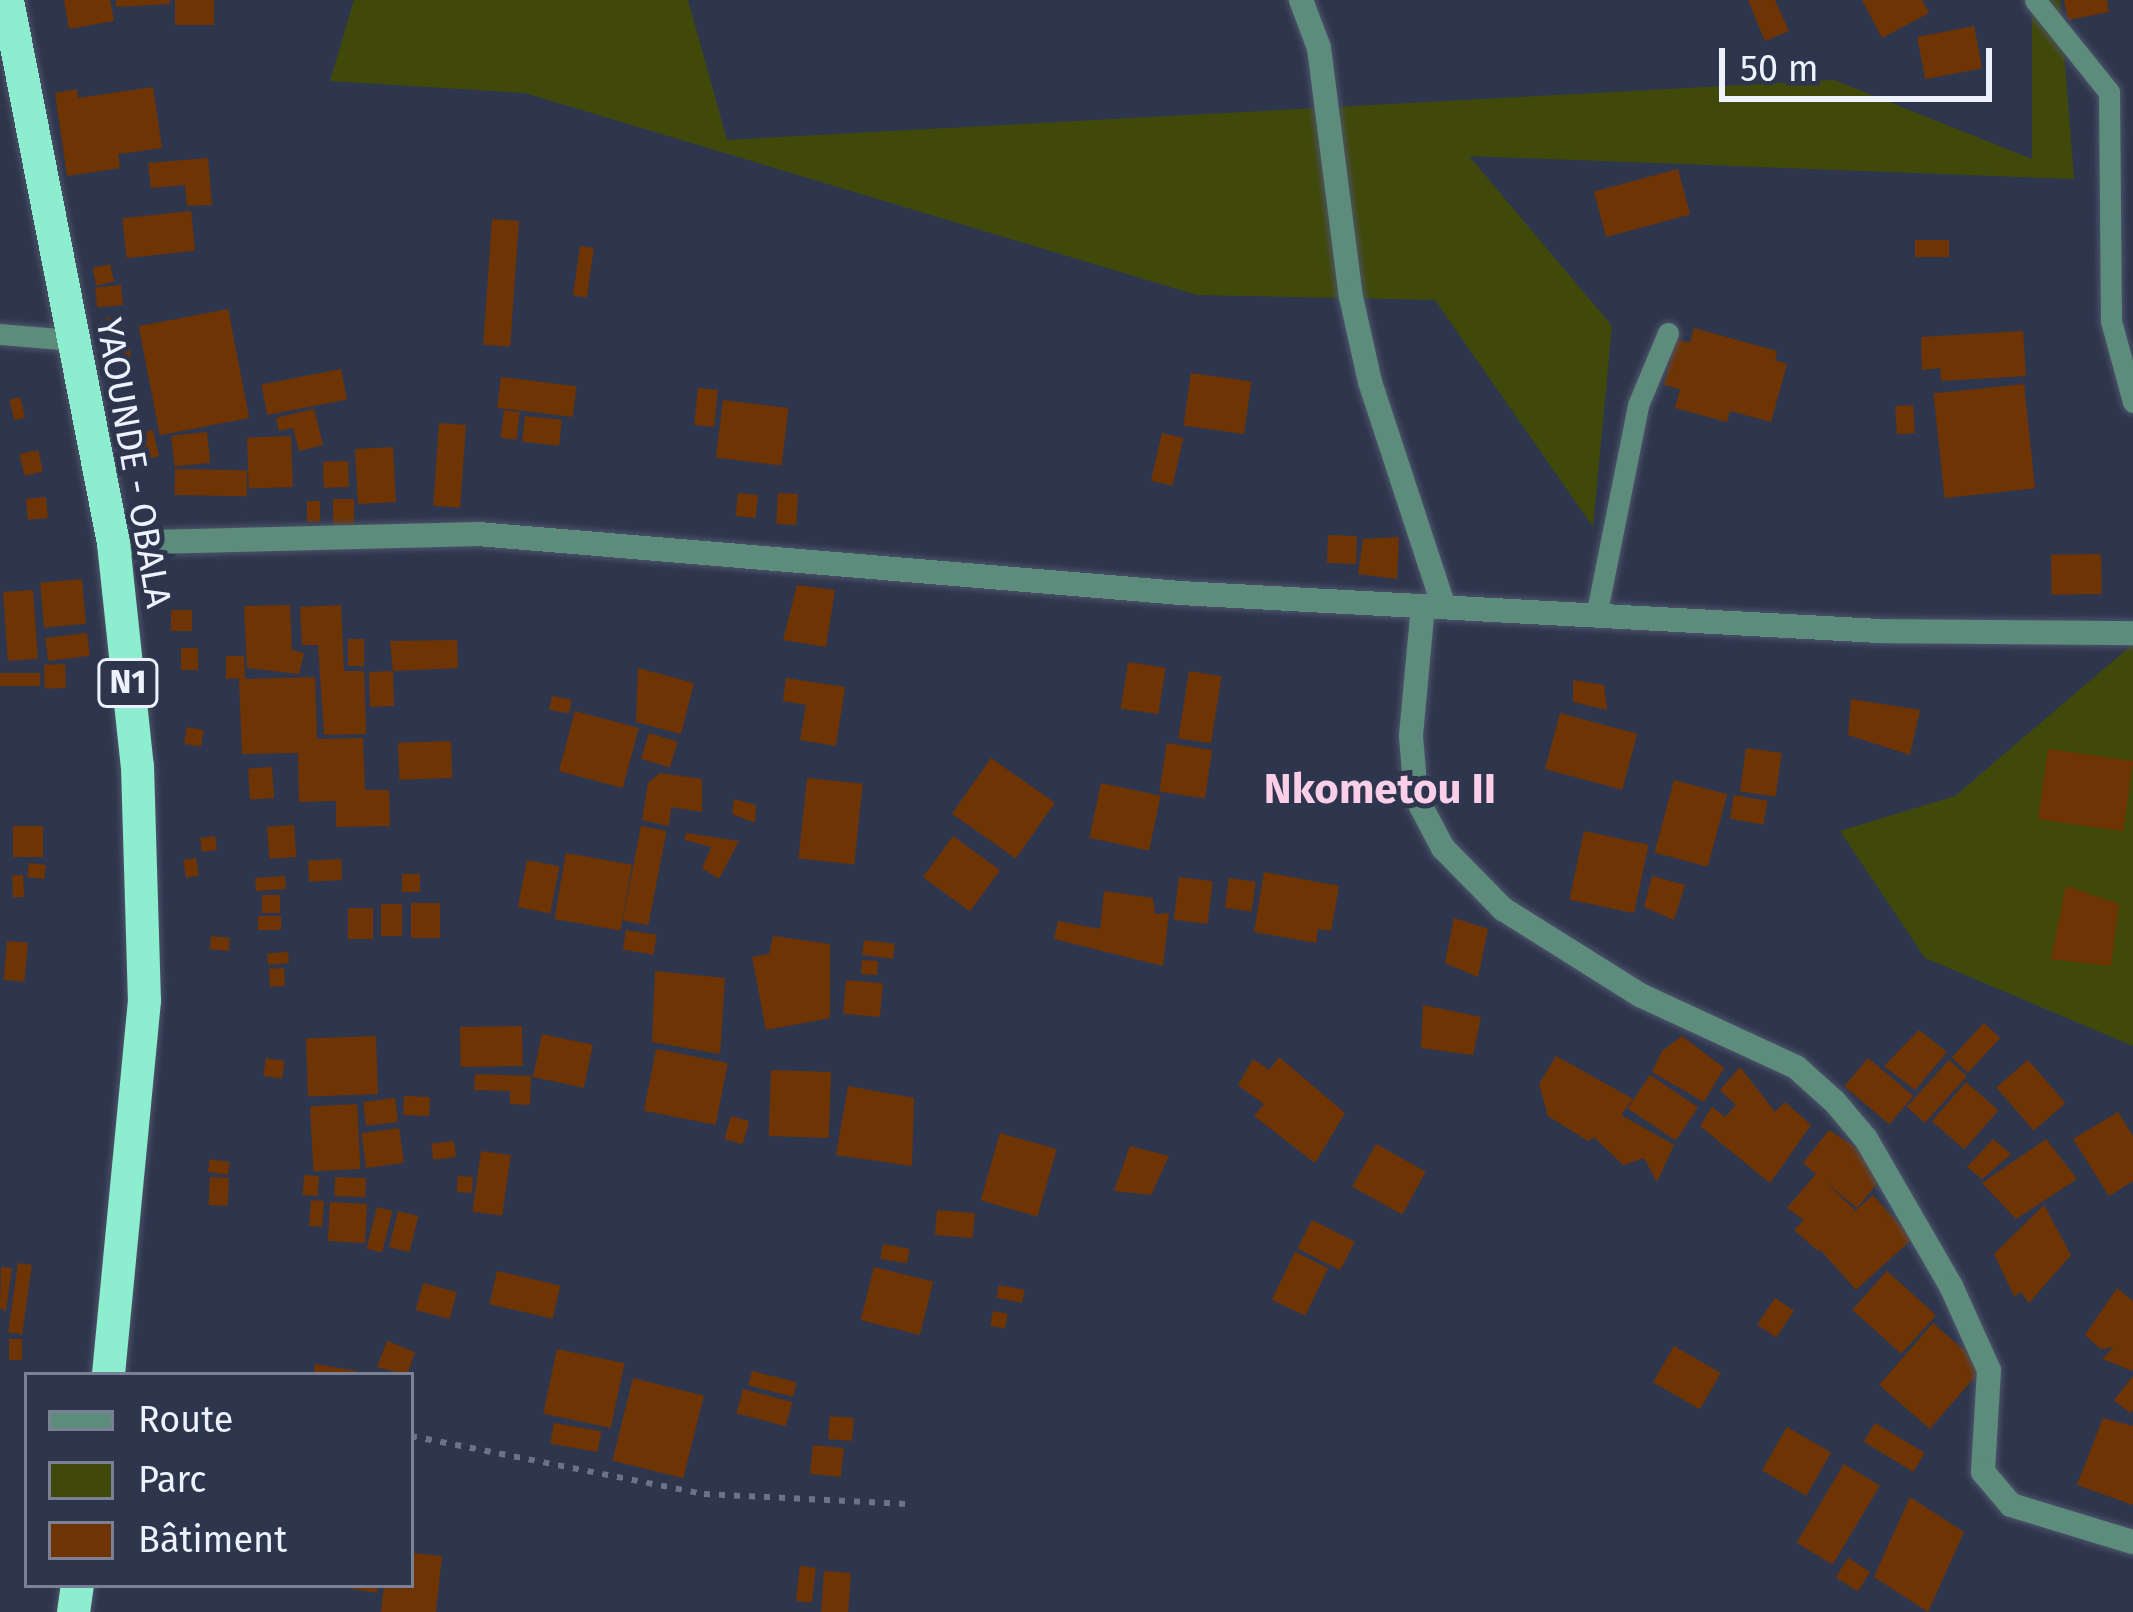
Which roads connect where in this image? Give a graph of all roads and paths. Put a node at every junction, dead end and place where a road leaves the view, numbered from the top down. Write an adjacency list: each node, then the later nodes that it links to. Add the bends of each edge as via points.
1 (7, 0): 6 (highway, YAOUNDE - OBALA / N1)
2 (1301, 0): 9 (street, via 1319,48 1351,297)
3 (2035, 0): 7 (lane, via 2109,92 2111,321)
4 (1668, 333): 10 (lane, via 1638,405)
5 (0, 334): 6 (lane)
6 (72, 340): 8 (highway, YAOUNDE - OBALA / N1)
7 (2133, 402)
8 (113, 542): 9 (street, via 478,534); 12 (highway, YAOUNDE - OBALA / N1, via 137,766 144,1000)
9 (1433, 607): 10 (street); 15 (street, via 1411,736 1416,797 1443,848 1504,909 1640,995 1796,1067 1835,1102 1877,1159 1984,1358 1990,1402 1983,1472 2012,1505)
10 (1595, 616): 11 (street, via 1880,632)
11 (2133, 633)
12 (108, 1372)
13 (414, 1437): 14 (path, via 704,1495)
14 (907, 1504)
15 (2133, 1542)

